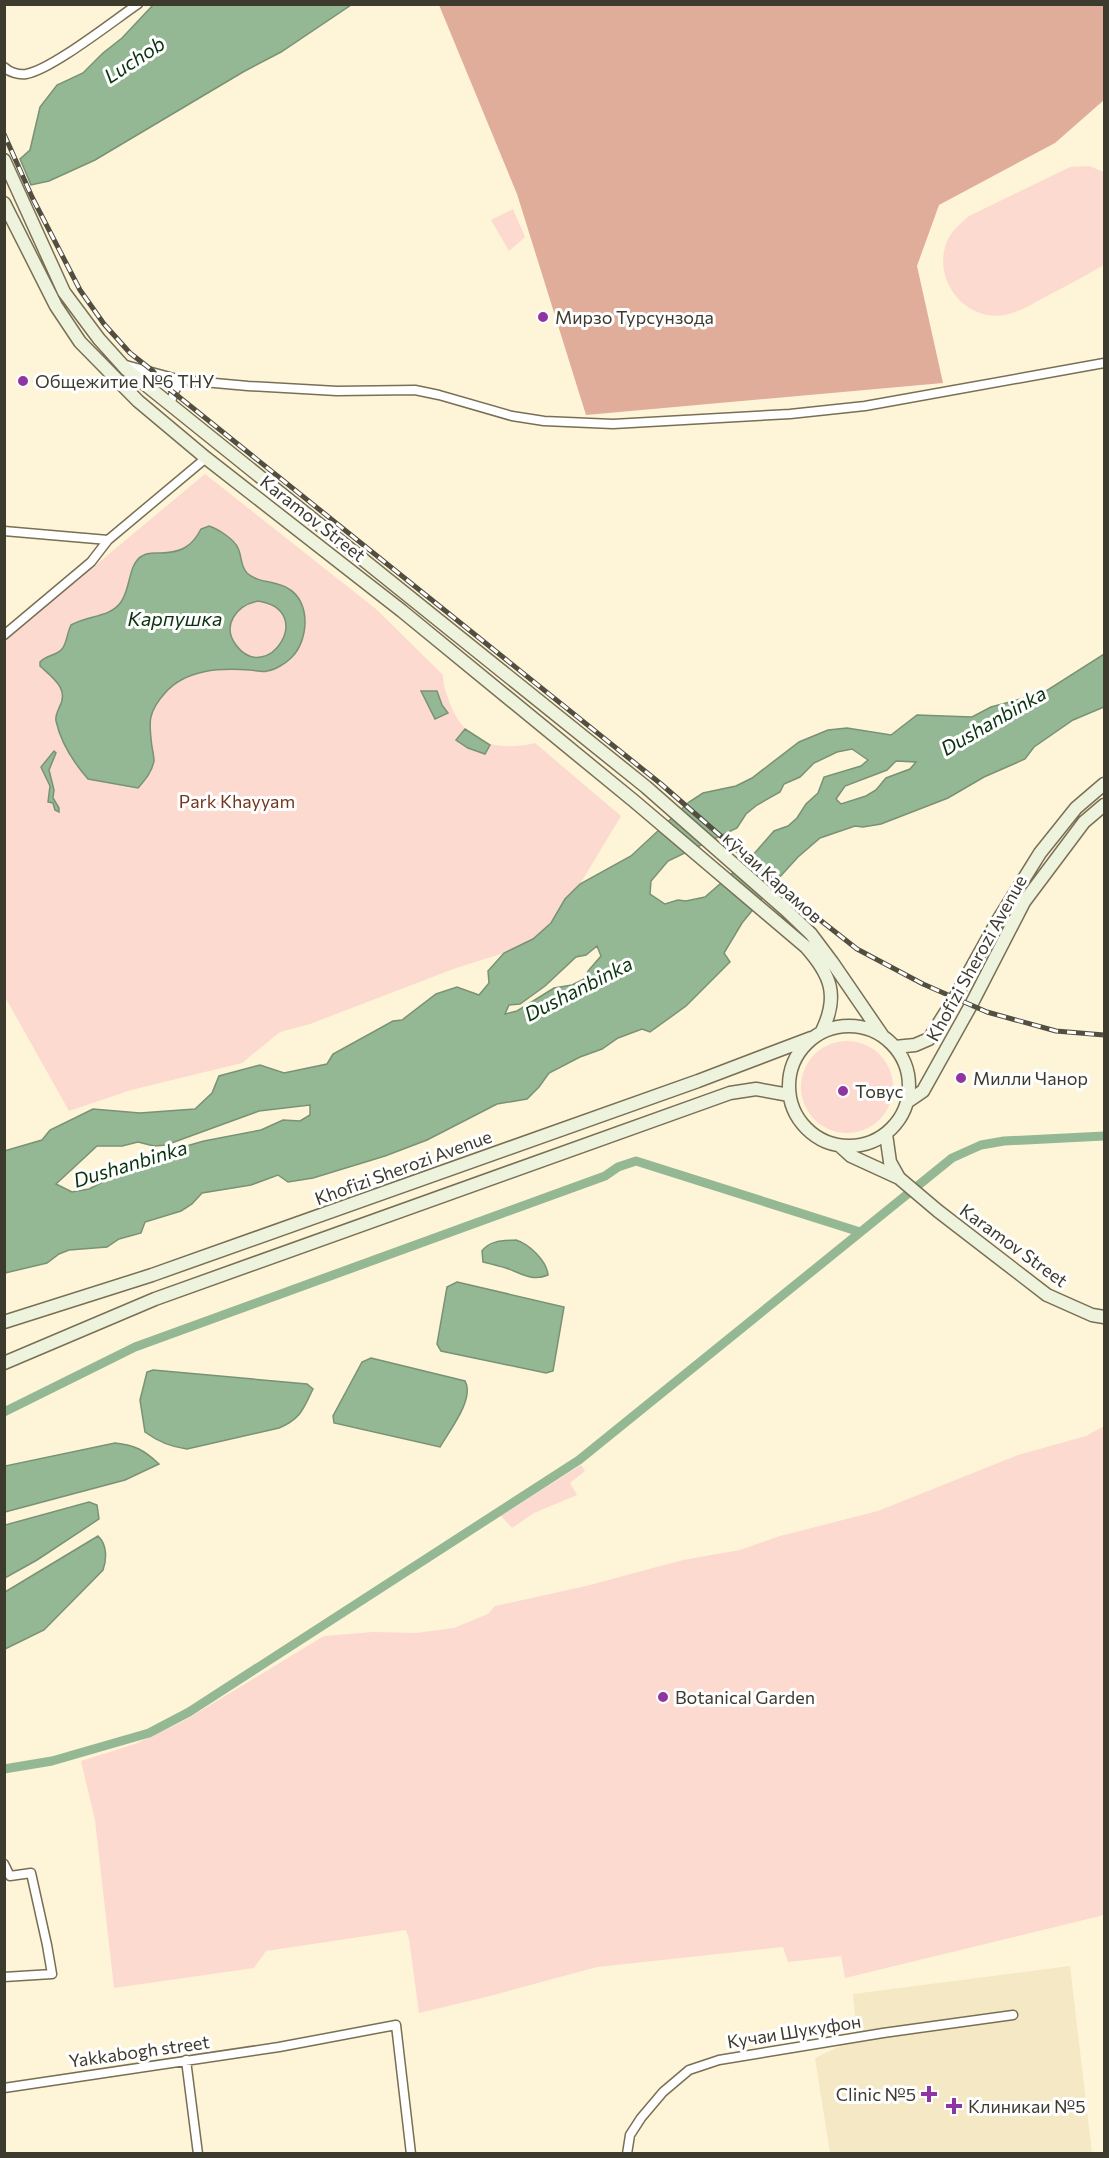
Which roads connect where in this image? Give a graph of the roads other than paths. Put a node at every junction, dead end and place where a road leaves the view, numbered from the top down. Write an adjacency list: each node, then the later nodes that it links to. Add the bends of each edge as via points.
1 (138, 4): 2 (street, via 43,69 24,75)
2 (4, 67)
3 (4, 160): 5 (main road, Karamov Street, via 64,292)
4 (4, 203): 9 (main road, Karamov Street, via 56,306 80,342 138,401)
5 (122, 363): 7 (street); 8 (main road, Karamov Street)
6 (1104, 363): 7 (street, via 865,406 613,424 512,416 415,390 326,390)
7 (181, 380): 8 (street)
8 (171, 405): 10 (main road, Karamov Street)
9 (206, 458): 11 (main road, Karamov Street); 13 (street)
10 (291, 501): 11 (main road); 16 (main road, Karamov Street)
11 (279, 514): 17 (main road, Karamov Street)
12 (4, 531): 13 (street)
13 (108, 540): 14 (street, via 91,562)
14 (4, 635)
15 (1104, 784): 22 (main road, Khofizi Sherozi Avenue, via 1076,808 1040,853 929,1039)
16 (646, 787): 20 (main road, кӯчаи Карамов, via 811,934)
17 (634, 801): 19 (main road, кӯчаи Карамов, via 806,947 828,977 831,989 830,1011)
18 (1104, 806): 24 (main road, Khofizi Sherozi Avenue, via 1084,822 1024,902 923,1091)
19 (822, 1031): 20 (main road, via 842,1026 863,1027); 21 (main road)
20 (882, 1035): 22 (main road)
21 (811, 1038): 23 (main road, via 792,1063); 29 (main road, Khofizi Sherozi Avenue, via 152,1275)
22 (895, 1047): 24 (main road, via 909,1079)
23 (789, 1095): 26 (main road, via 793,1110 806,1129 825,1142); 30 (main road, via 756,1089 730,1093 155,1299)
24 (907, 1102): 25 (main road)
25 (886, 1134): 26 (main road, via 872,1142); 27 (main road, via 890,1162)
26 (840, 1146): 27 (main road, via 851,1156)
27 (899, 1178): 28 (main road, Karamov Street, via 1047,1295)
28 (1104, 1317)
29 (4, 1322)
30 (4, 1363)
31 (4, 1864): 32 (street, via 10,1876 31,1873 52,1974)
32 (4, 1977)
33 (1013, 2015): 38 (street, Кучаи Шукуфон, via 730,2058 689,2070 641,2118 630,2135)
34 (186, 2061): 35 (street, Yakkabogh street); 36 (street); 37 (street, Yakkabogh street, via 396,2025)
35 (4, 2088)
36 (198, 2154)
37 (411, 2154)
38 (627, 2154)

